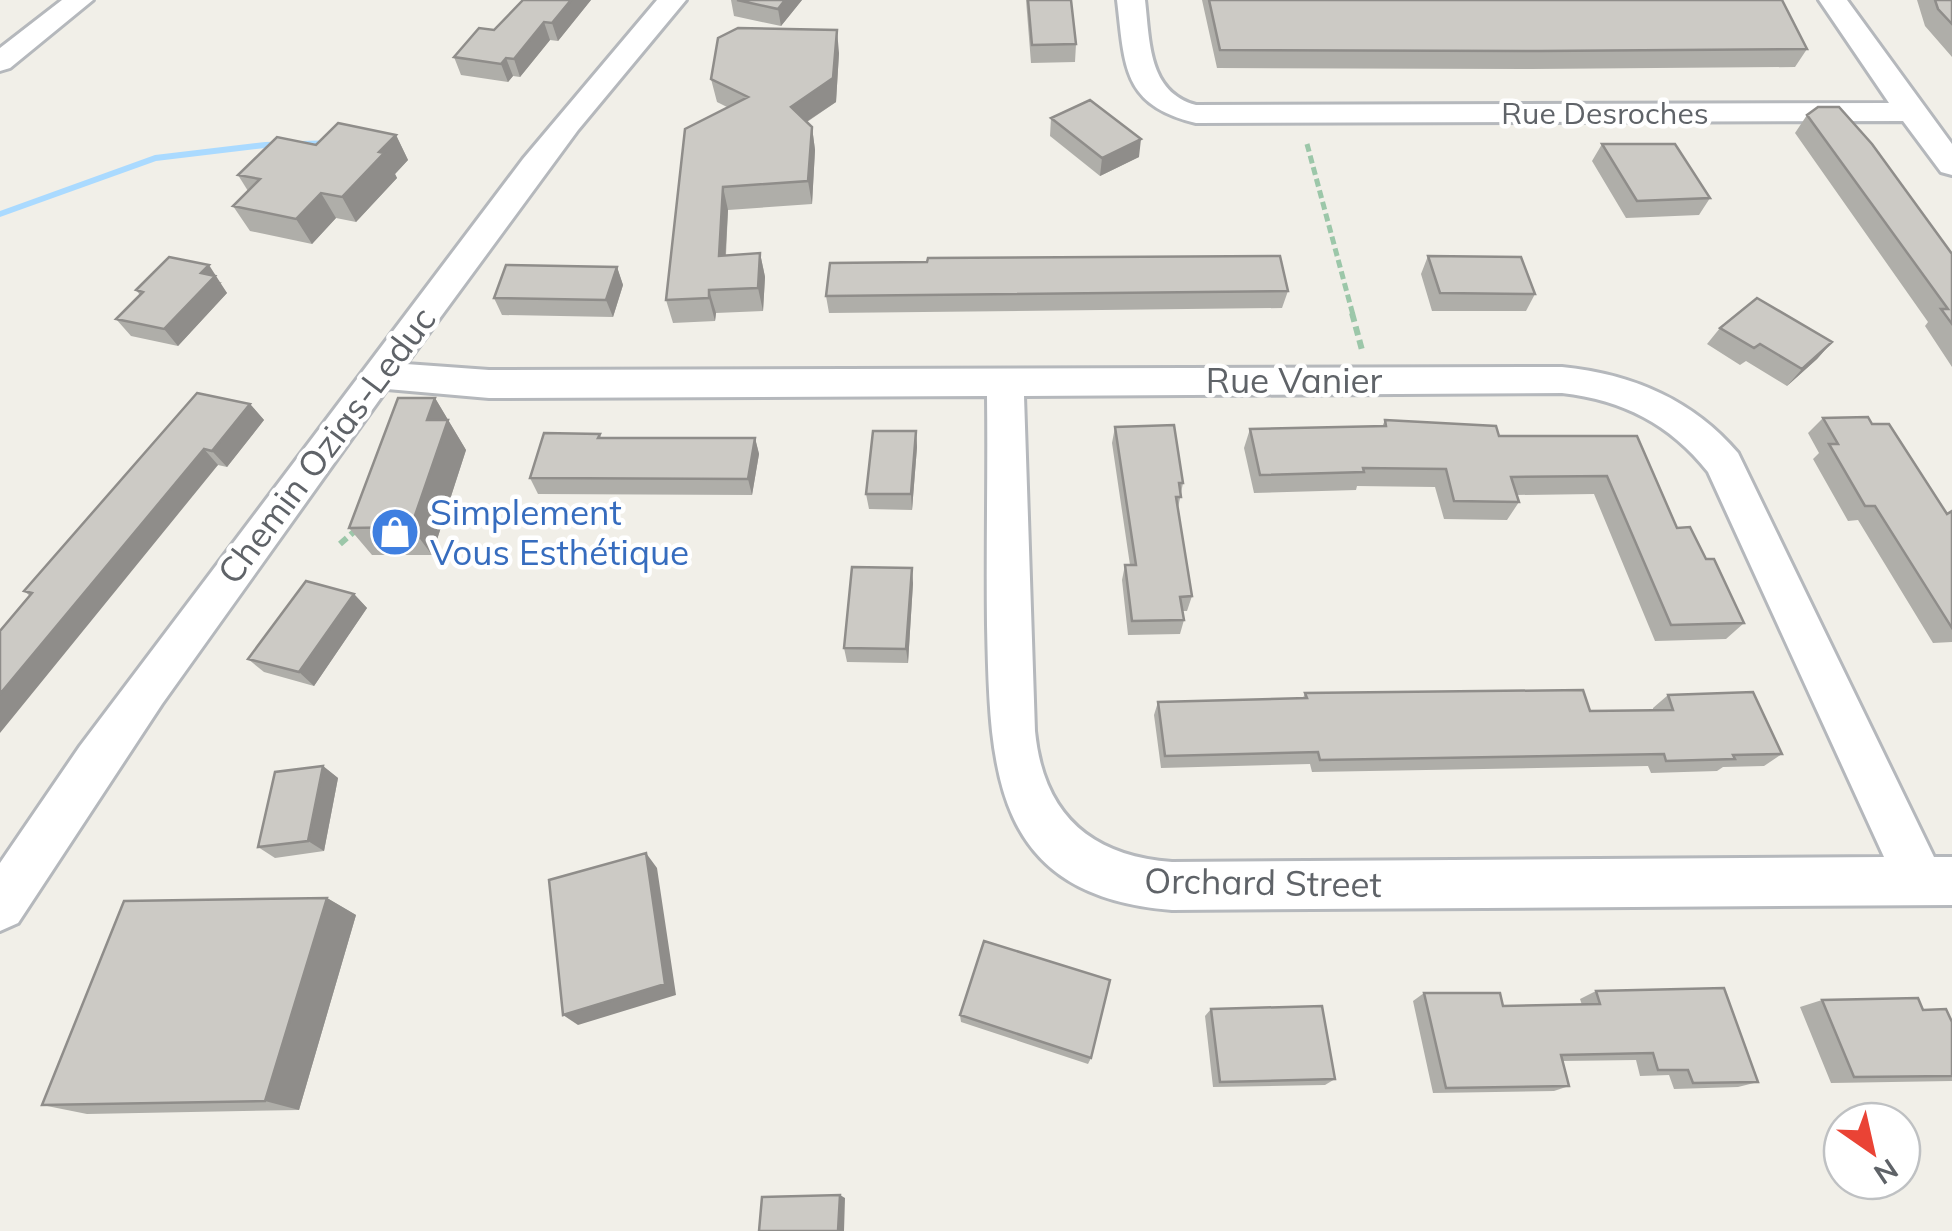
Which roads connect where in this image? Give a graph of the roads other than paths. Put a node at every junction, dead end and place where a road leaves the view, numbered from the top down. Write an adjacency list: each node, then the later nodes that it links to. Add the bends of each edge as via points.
1 (79, 0): 5 (street)
2 (672, 0): 8 (street, Chemin Ozias-Leduc, via 596,88)
3 (1132, 0): 6 (street, Rue Desroches, via 1144,80 1160,102 1196,114)
4 (1833, 0): 6 (street)
5 (0, 62)
6 (1911, 112): 7 (street)
7 (1952, 165)
8 (377, 375): 9 (street, Rue Vanier, via 474,384); 11 (street, Chemin Ozias-Leduc, via 126,716)
9 (1004, 381): 10 (street, Rue Vanier, via 1596,384 1662,408 1703,439 1731,477); 10 (street, Orchard Street, via 1016,766 1048,831 1095,868 1132,882 1172,886)
10 (1936, 881)
11 (0, 906)

